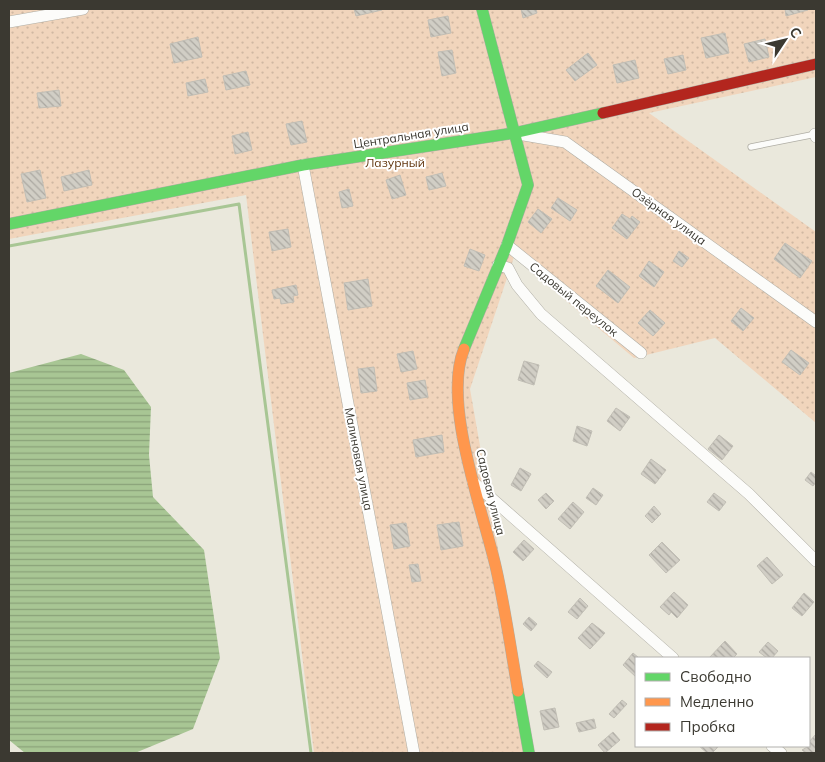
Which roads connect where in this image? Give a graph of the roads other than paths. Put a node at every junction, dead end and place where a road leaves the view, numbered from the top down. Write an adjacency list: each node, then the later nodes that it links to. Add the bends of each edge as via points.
1 (83, 9): 3 (street)
2 (482, 9): 5 (street, Садовая улица)
3 (9, 22)
4 (816, 64): 5 (street, Центральная улица)
5 (514, 133): 8 (street, Центральная улица); 10 (street, Садовая улица, via 528,185); 12 (street, Озёрная улица, via 565,142)
6 (816, 135): 7 (lane)
7 (751, 146)
8 (304, 165): 9 (street, Центральная улица); 17 (street, Малиновая улица)
9 (9, 224)
10 (506, 245): 11 (street, Садовая улица); 13 (street, Садовый переулок)
11 (498, 264): 14 (street, Садовая улица, via 458,364 456,392); 15 (street, via 508,268 517,285 541,314 749,494)
12 (816, 322)
13 (641, 352)
14 (473, 482): 16 (street); 18 (street, Садовая улица, via 496,568)
15 (816, 561)
16 (672, 657)
17 (414, 753)
18 (529, 753)

